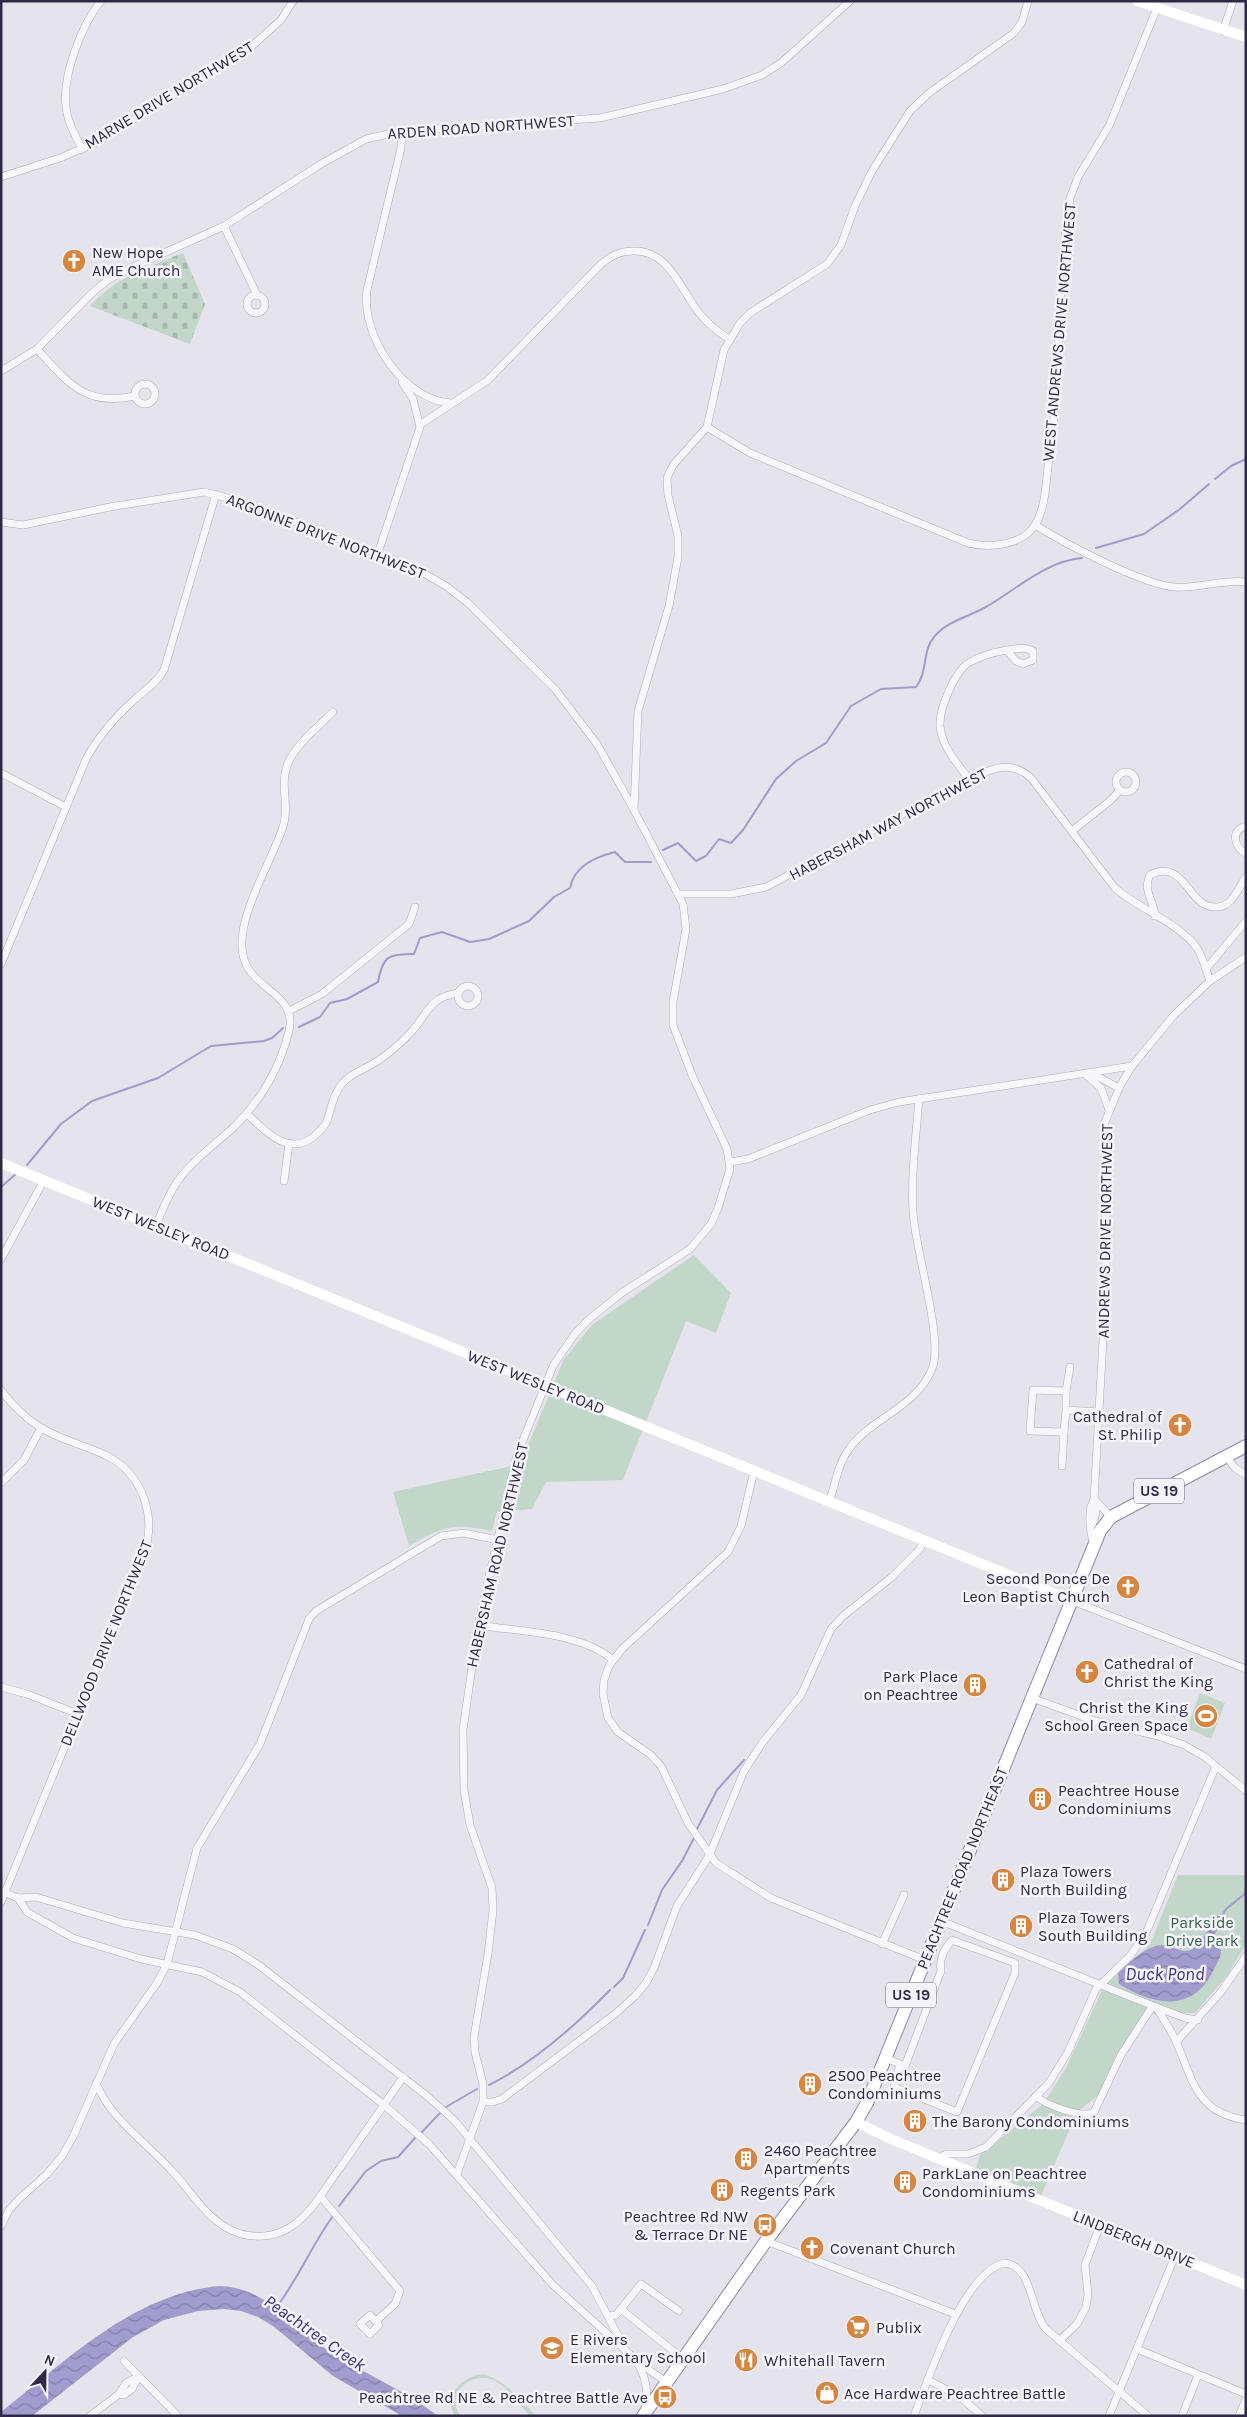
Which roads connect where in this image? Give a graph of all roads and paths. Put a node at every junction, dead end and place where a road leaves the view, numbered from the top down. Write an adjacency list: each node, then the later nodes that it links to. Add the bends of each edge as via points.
1 (101, 1): 11 (street, via 85,27 66,82 69,119)
2 (293, 1): 11 (street, MARNE DRIVE NORTHWEST, via 281,20 252,46)
3 (850, 1): 10 (street, ARDEN ROAD NORTHWEST, via 781,63 762,75 723,89 600,118)
4 (1028, 1): 15 (street, HABERSHAM ROAD NORTHWEST, via 1022,22 1014,33 929,93 910,111 872,171 833,258 820,270 750,313)
5 (1137, 1): 7 (street)
6 (1233, 1): 8 (street)
7 (1157, 8): 8 (street); 25 (street, WEST ANDREWS DRIVE NORTHWEST, via 1109,126 1078,177 1070,198 1058,339 1055,422 1044,494)
8 (1222, 30): 9 (street)
9 (1246, 37)
10 (402, 132): 13 (street, ARDEN ROAD NORTHWEST, via 378,135 356,144); 18 (street, via 365,301 376,340)
11 (82, 149): 12 (street, MARNE DRIVE NORTHWEST)
12 (1, 177)
13 (224, 226): 14 (street); 16 (street, ARDEN ROAD NORTHWEST, via 109,279)
14 (257, 295)
15 (729, 340): 20 (street, via 701,316 663,261 644,252 624,252 601,264 488,380); 22 (street, HABERSHAM ROAD NORTHWEST, via 720,362)
16 (37, 349): 17 (street, ARDEN ROAD NORTHWEST); 19 (street, via 67,382 81,392 103,399)
17 (1, 371)
18 (398, 376): 20 (street, via 437,401); 21 (street, via 413,399)
19 (135, 396)
20 (452, 403): 21 (street)
21 (421, 424): 26 (street)
22 (707, 427): 25 (street, via 750,453 968,543 986,546 1006,543 1026,534); 34 (street, HABERSHAM ROAD NORTHWEST, via 673,465 667,478 678,536 678,556 668,606 638,711)
23 (216, 494): 24 (street, ARGONNE DRIVE NORTHWEST, via 190,493 24,525); 26 (street, ARGONNE DRIVE NORTHWEST); 33 (street, via 164,670 95,743)
24 (1, 522)
25 (1035, 524): 27 (street, via 1066,543 1161,585 1183,587)
26 (378, 553): 34 (street, ARGONNE DRIVE NORTHWEST, via 415,568 446,586 516,649 579,719 614,771)
27 (1246, 582)
28 (1006, 650): 31 (street, via 966,665 942,708 940,725 944,742)
29 (333, 712): 48 (street, via 299,746 288,764 284,782 284,825 241,933 248,970 260,985 282,1000)
30 (1, 773): 33 (street)
31 (969, 779): 36 (street, HABERSHAM WAY NORTHWEST, via 999,767 1010,766 1020,770 1031,778); 39 (street, HABERSHAM WAY NORTHWEST, via 766,887 732,894)
32 (1120, 790): 36 (street)
33 (66, 807): 44 (street)
34 (634, 810): 39 (street, HABERSHAM ROAD NORTHWEST)
35 (1246, 826): 37 (street, via 1238,830 1234,838 1236,845)
36 (1072, 831): 41 (street, HABERSHAM WAY NORTHWEST, via 1115,888)
37 (1246, 854)
38 (1246, 877): 41 (street, via 1232,900 1214,908 1200,902 1178,876 1157,871 1147,880)
39 (679, 894): 56 (street, HABERSHAM ROAD NORTHWEST, via 686,929 672,1002 672,1025)
40 (415, 908): 48 (street, via 409,924 322,994)
41 (1155, 916): 45 (street, HABERSHAM WAY NORTHWEST, via 1193,943)
42 (1246, 921): 45 (street)
43 (1246, 957): 46 (street, ANDREWS DRIVE NORTHWEST)
44 (1, 964)
45 (1206, 969): 46 (street, HABERSHAM WAY NORTHWEST)
46 (1210, 981): 49 (street, ANDREWS DRIVE NORTHWEST, via 1174,1015)
47 (458, 993): 55 (street, via 434,1001 405,1038 380,1060 357,1070 345,1080 335,1094 326,1123 317,1134 302,1143)
48 (289, 1011): 54 (street, via 289,1031 278,1064 264,1091)
49 (1132, 1066): 50 (street); 51 (street, ANDREWS DRIVE NORTHWEST)
50 (1090, 1073): 51 (street); 52 (street); 53 (street, via 1101,1088)
51 (1120, 1086): 53 (street, ANDREWS DRIVE NORTHWEST)
52 (919, 1099): 56 (street, via 870,1110 748,1159); 77 (street, via 912,1212 932,1324 934,1363 928,1377 911,1397 849,1449 839,1467)
53 (1109, 1110): 67 (street, ANDREWS DRIVE NORTHWEST, via 1105,1122 1106,1286)
54 (246, 1114): 55 (street, via 276,1139); 60 (street, via 181,1176)
55 (289, 1144): 59 (street)
56 (730, 1162): 63 (street, HABERSHAM ROAD NORTHWEST, via 729,1177 718,1208 700,1238 681,1257 623,1292 588,1320 562,1351)
57 (1, 1163): 58 (street, WEST WESLEY ROAD)
58 (44, 1180): 60 (street, WEST WESLEY ROAD); 61 (street)
59 (284, 1180)
60 (156, 1225): 63 (street, WEST WESLEY ROAD)
61 (1, 1259)
62 (1070, 1368): 65 (street)
63 (545, 1385): 73 (street, WEST WESLEY ROAD); 79 (street, HABERSHAM ROAD NORTHWEST, via 517,1455)
64 (1, 1390): 68 (street, DELLWOOD DRIVE NORTHWEST, via 17,1409)
65 (1066, 1392): 66 (street); 69 (street, via 1033,1390 1030,1431)
66 (1066, 1410): 67 (street); 69 (street)
67 (1099, 1412): 76 (street, ANDREWS DRIVE NORTHWEST)
68 (41, 1428): 75 (street, via 24,1460); 88 (street, DELLWOOD DRIVE NORTHWEST, via 121,1465 140,1487 149,1515 145,1551)
69 (1064, 1432): 72 (street)
70 (1246, 1446): 71 (highway, US 19)
71 (1235, 1454): 74 (street, via 1235,1468); 78 (highway, US 19)
72 (1062, 1466)
73 (754, 1471): 77 (street, WEST WESLEY ROAD); 84 (street, via 740,1526 728,1552)
74 (1246, 1475)
75 (1, 1483)
76 (1094, 1500): 78 (street); 81 (street, ANDREWS DRIVE NORTHWEST, via 1091,1505)
77 (829, 1502): 80 (street, WEST WESLEY ROAD)
78 (1111, 1517): 81 (highway, US 19)
79 (498, 1540): 83 (street, HABERSHAM ROAD NORTHWEST); 97 (street, via 464,1532 440,1536 316,1611 303,1629 256,1752 197,1848)
80 (924, 1541): 82 (street, WEST WESLEY ROAD); 91 (street, via 892,1577 831,1629 801,1695 744,1771)
81 (1092, 1549): 82 (highway, PEACHTREE ROAD NORTHEAST / US 19)
82 (1070, 1600): 85 (street); 87 (highway, PEACHTREE ROAD NORTHEAST / US 19)
83 (478, 1625): 84 (street, via 578,1640); 115 (street, HABERSHAM ROAD NORTHWEST, via 470,1667 462,1750 470,1825 488,1873 493,1898 488,1954 474,2037)
84 (613, 1660): 91 (street, via 603,1687 608,1718 618,1732 661,1766 688,1823)
85 (1246, 1669)
86 (1, 1687): 88 (street)
87 (1032, 1698): 89 (street, via 1095,1721 1174,1740); 96 (highway, PEACHTREE ROAD NORTHEAST / US 19)
88 (78, 1714): 92 (street, DELLWOOD DRIVE NORTHWEST)
89 (1216, 1766): 90 (street); 106 (street, via 1146,1933 1130,1956)
90 (1246, 1791)
91 (709, 1856): 98 (street, via 735,1877 771,1898); 115 (street, via 677,1906 654,1968 635,1996 502,2099)
92 (3, 1892): 94 (street); 95 (street, DELLWOOD DRIVE NORTHWEST)
93 (904, 1895): 98 (street)
94 (18, 1898): 97 (street, via 36,1897 123,1923); 105 (street, via 27,1912 73,1938)
95 (1, 1902)
96 (941, 1921): 99 (street); 103 (highway, PEACHTREE ROAD NORTHEAST / US 19)
97 (176, 1932): 105 (street); 112 (street, via 214,1941 248,1958)
98 (882, 1944): 103 (street)
99 (1000, 1945): 100 (street); 101 (street)
100 (1012, 1950): 104 (street); 106 (street)
101 (994, 1956): 104 (street); 111 (street, via 952,1940 944,1949 941,1971)
102 (1246, 1956): 108 (street)
103 (924, 1960): 110 (highway, PEACHTREE ROAD NORTHEAST / US 19)
104 (1006, 1960): 111 (street, via 1015,1963 1015,1973 957,2112 894,2087 899,2068)
105 (167, 1964): 113 (street, via 114,2044); 116 (street, via 202,1972 231,1986)
106 (1099, 1985): 107 (street); 114 (street, via 1063,2063)
107 (1154, 2007): 108 (street); 109 (street); 114 (street, via 1121,2055 1094,2112 1080,2115)
108 (1198, 2020): 109 (street)
109 (1176, 2042): 117 (street, via 1190,2079 1204,2100 1224,2114)
110 (886, 2058): 111 (street); 118 (highway, PEACHTREE ROAD NORTHEAST / US 19)
111 (905, 2066)
112 (403, 2078): 116 (street); 119 (street)
113 (96, 2083): 122 (street, via 117,2118 172,2170 209,2214 229,2229 256,2236 279,2233 301,2219); 124 (street, via 62,2156 9,2210)
114 (1036, 2096): 120 (street, via 986,2147 968,2154 946,2154)
115 (483, 2102): 119 (street)
116 (384, 2105): 121 (street, via 430,2144); 122 (street)
117 (1246, 2120)
118 (856, 2122): 120 (street, LINDBERGH DRIVE); 125 (highway, PEACHTREE ROAD NORTHEAST / US 19)
119 (469, 2136): 121 (street); 131 (street, via 592,2286)
120 (938, 2158): 123 (street, LINDBERGH DRIVE)
121 (457, 2174): 135 (street, via 539,2270)
122 (320, 2196): 132 (street, via 400,2291 395,2304)
123 (1100, 2225): 126 (street, LINDBERGH DRIVE); 133 (street, via 1085,2265 1086,2307 1077,2324)
124 (1, 2226)
125 (766, 2241): 130 (street); 137 (highway, PEACHTREE ROAD NORTHEAST / US 19)
126 (1175, 2256): 127 (street, LINDBERGH DRIVE); 134 (street)
127 (1246, 2285)
128 (622, 2310): 129 (street, via 641,2284); 131 (street, via 616,2316); 137 (street)
129 (679, 2311)
130 (955, 2314): 133 (street, via 987,2274 999,2265 1010,2264 1022,2273 1041,2323); 141 (street)
131 (609, 2316): 135 (street)
132 (376, 2321)
133 (1059, 2341): 143 (street)
134 (1137, 2349): 139 (street); 143 (street)
135 (627, 2352): 136 (street)
136 (633, 2358): 142 (street); 147 (street, via 646,2382 648,2394)
137 (682, 2358): 142 (highway, PEACHTREE ROAD NORTHEAST / US 19)
138 (124, 2362): 140 (street)
139 (1198, 2375): 144 (street); 155 (street)
140 (139, 2376): 146 (street, via 132,2389); 150 (street)
141 (928, 2380): 151 (street); 152 (street, via 959,2396)
142 (665, 2381): 147 (highway, PEACHTREE ROAD NORTHEAST / US 19)
143 (1119, 2391): 153 (street); 154 (street)
144 (1246, 2394)
145 (1246, 2399): 156 (street)
146 (99, 2409): 148 (street); 149 (street)
147 (643, 2415)
148 (90, 2416)
149 (104, 2416)
150 (178, 2416)
151 (914, 2416)
152 (982, 2416)
153 (1109, 2416)
154 (1148, 2416)
155 (1182, 2416)
156 (1239, 2416)

